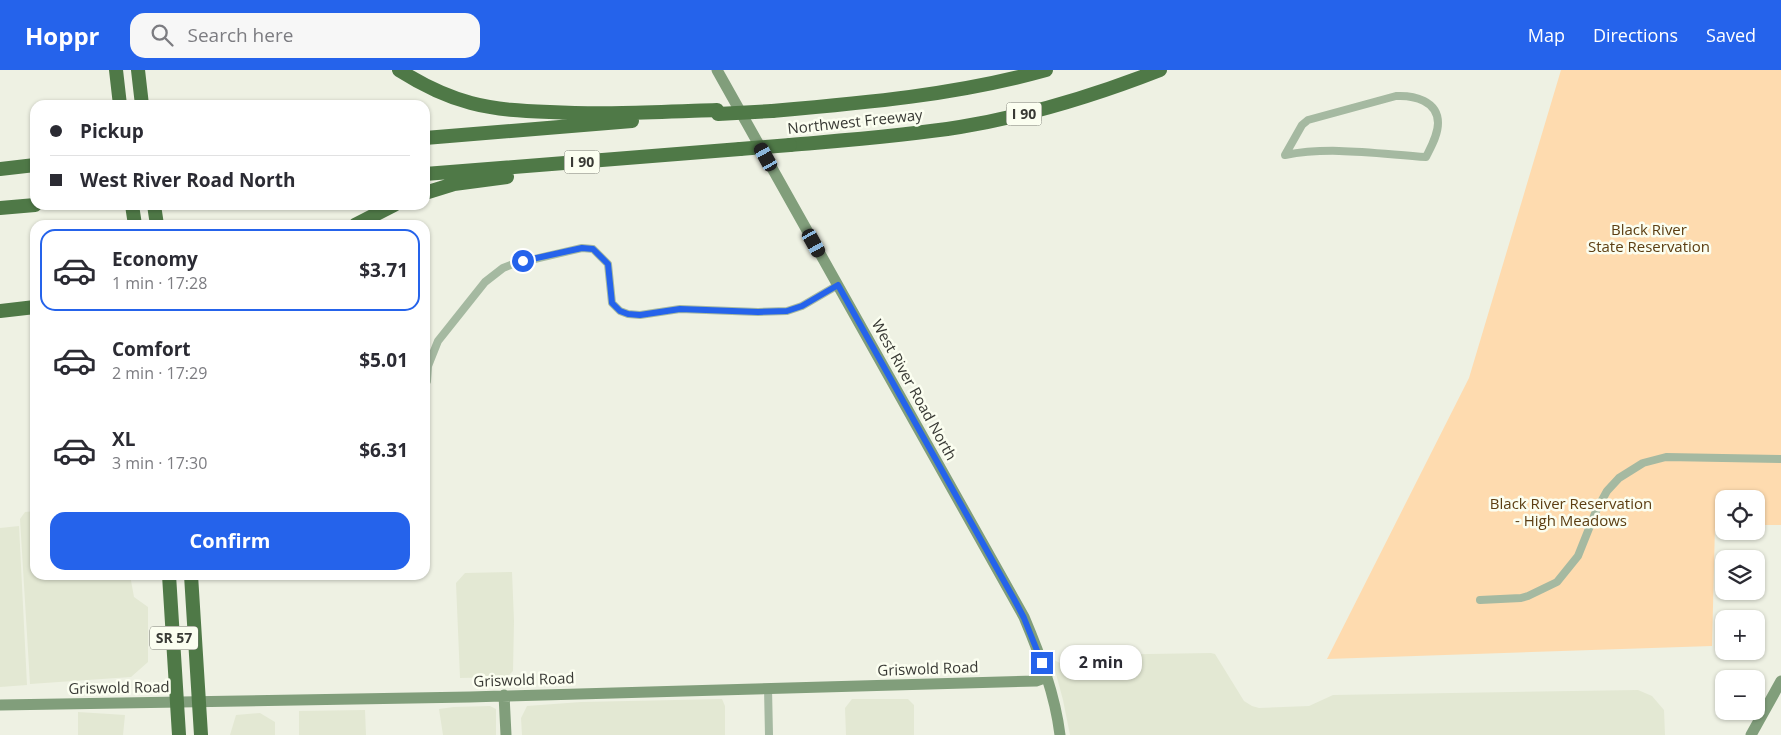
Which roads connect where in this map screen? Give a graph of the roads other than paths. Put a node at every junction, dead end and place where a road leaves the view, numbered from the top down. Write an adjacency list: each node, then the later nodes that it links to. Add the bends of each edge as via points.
1 (116, 70): 7 (highway)
2 (138, 70): 8 (highway)
3 (399, 70): 9 (highway, via 446,94 506,109 604,113)
4 (717, 70): 21 (street, West River Road North)
5 (1046, 70): 9 (highway, Northwest Freeway / I 90, via 944,93 825,106)
6 (1160, 70): 12 (highway, Northwest Freeway / I 90, bridge, via 1060,105 961,127)
7 (119, 100)
8 (141, 100)
9 (718, 112): 10 (highway)
10 (430, 138)
11 (1306, 151): 11 (street, via 1285,155 1308,120 1396,96 1419,98 1437,117 1436,133 1426,157)
12 (688, 154): 15 (highway, Northwest Freeway / I 90); 16 (highway, via 644,164 454,184)
13 (30, 166): 14 (highway)
14 (0, 169)
15 (430, 174)
16 (430, 191)
17 (30, 205): 18 (highway)
18 (0, 208)
19 (384, 210): 20 (highway)
20 (365, 220)
21 (838, 285): 24 (street, via 787,311 680,309 628,314 612,303 608,264 593,249 582,248 503,268 485,282 438,341); 29 (street, West River Road North, via 1014,599 1038,649)
22 (30, 308): 23 (highway)
23 (0, 311)
24 (430, 361)
25 (1781, 459): 28 (street, via 1666,457 1643,463 1607,490 1578,556 1557,582 1521,598)
26 (169, 580): 34 (highway, SR 57)
27 (191, 580): 33 (highway, SR 57)
28 (1480, 600)
29 (1047, 678): 31 (street, Griswold Road, via 1036,681); 40 (street, West River Road North)
30 (1781, 681): 41 (street)
31 (768, 688): 32 (street, Griswold Road); 39 (street)
32 (504, 696): 33 (street, Griswold Road); 38 (street)
33 (200, 701): 34 (street, Griswold Road); 37 (highway, SR 57)
34 (178, 702): 35 (street, Griswold Road); 36 (highway, SR 57)
35 (0, 704)
36 (179, 735)
37 (201, 735)
38 (506, 735)
39 (769, 735)
40 (1060, 735)
41 (1751, 735)

